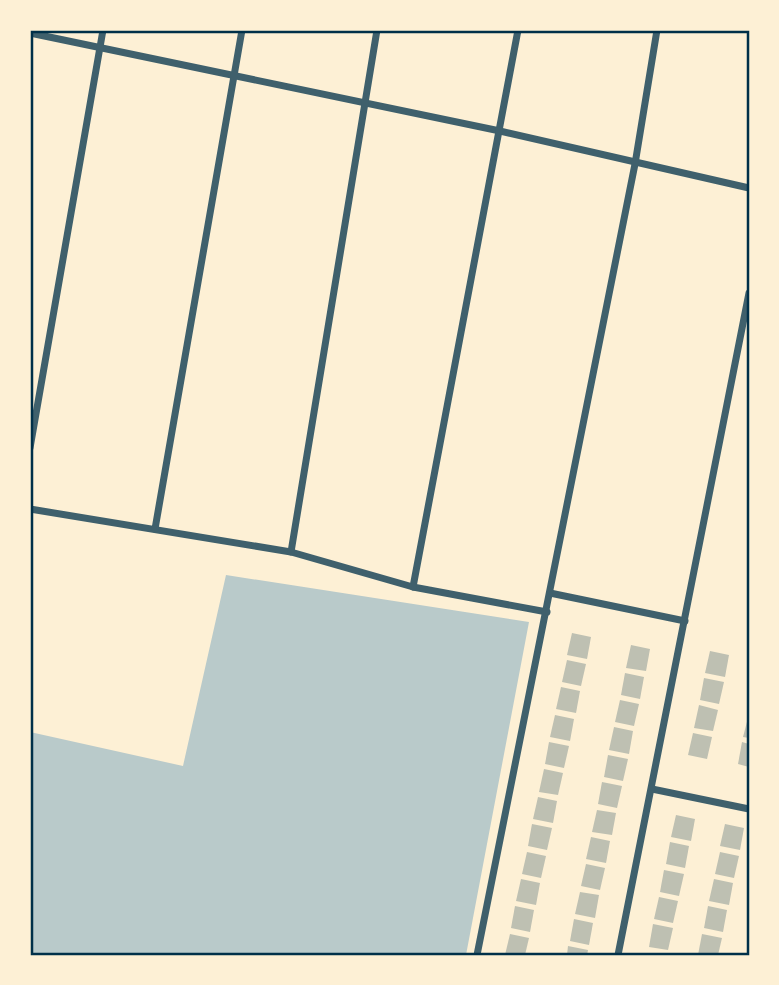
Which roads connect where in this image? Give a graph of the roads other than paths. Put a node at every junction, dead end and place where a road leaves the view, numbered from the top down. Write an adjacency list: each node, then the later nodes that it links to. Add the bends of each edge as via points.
1 (103, 30): 7 (street)
2 (242, 30): 8 (street)
3 (377, 30): 9 (street)
4 (518, 30): 10 (street)
5 (657, 30): 11 (street)
6 (30, 33): 7 (street)
7 (101, 45): 8 (street); 14 (street)
8 (232, 76): 9 (street); 16 (street)
9 (364, 104): 10 (street); 17 (street)
10 (500, 131): 11 (street); 18 (street)
11 (635, 164): 12 (street); 19 (street)
12 (749, 188)
13 (749, 293): 21 (street)
14 (30, 448)
15 (30, 509): 16 (street)
16 (155, 529): 17 (street)
17 (291, 552): 18 (street)
18 (413, 587): 20 (street)
19 (550, 593): 20 (street); 21 (street)
20 (547, 612): 24 (street)
21 (685, 621): 22 (street)
22 (652, 789): 23 (street); 25 (street)
23 (749, 809)
24 (477, 955)
25 (618, 955)

